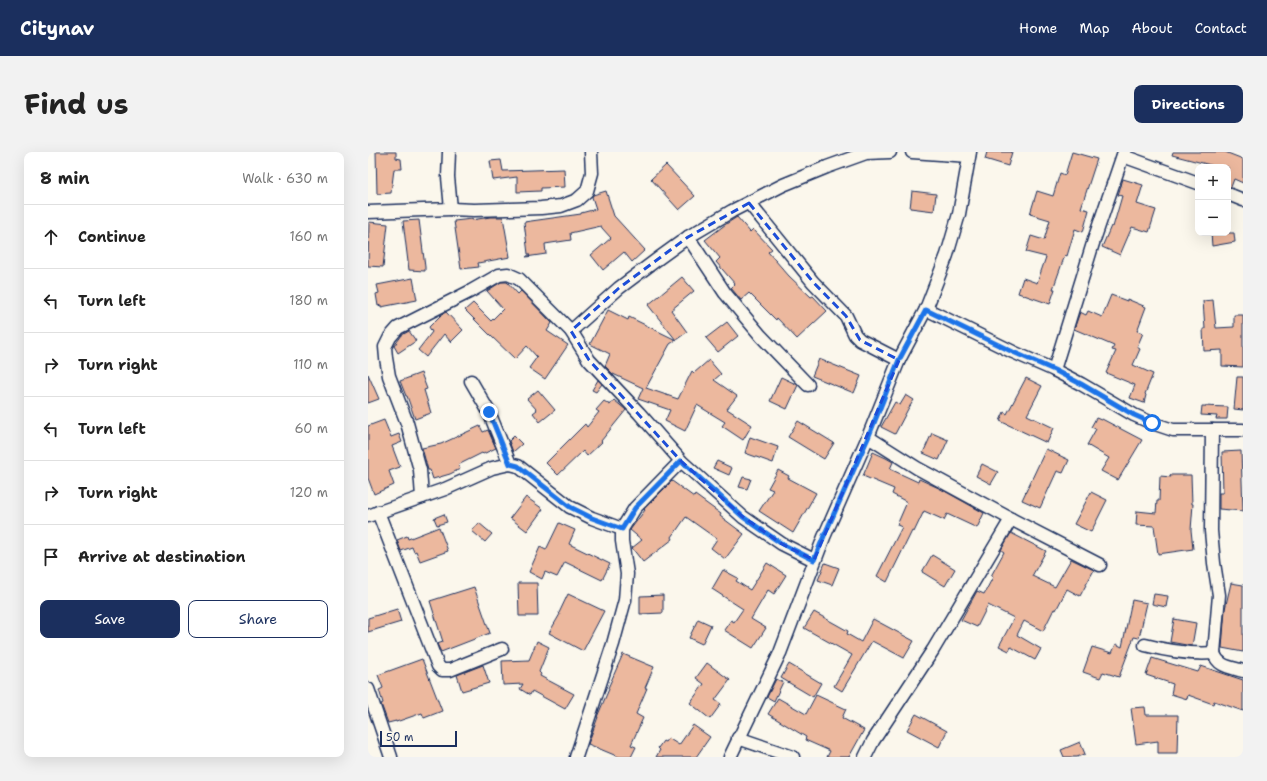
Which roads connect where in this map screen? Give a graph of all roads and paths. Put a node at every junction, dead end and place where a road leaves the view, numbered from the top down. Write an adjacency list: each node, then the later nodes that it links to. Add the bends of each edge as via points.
1 (449, 152): 11 (street)
2 (591, 152): 11 (street, via 592,173 587,191 577,200 561,206 541,208)
3 (890, 152): 10 (street, via 866,153 827,166)
4 (912, 152): 5 (street)
5 (970, 154): 14 (street, via 959,214)
6 (1124, 154): 7 (street); 17 (street, via 1094,240)
7 (1195, 182)
8 (1231, 195): 9 (street)
9 (1243, 200)
10 (749, 203): 13 (street); 16 (street, via 813,282 846,316 855,335)
11 (451, 209): 12 (street)
12 (368, 212)
13 (688, 237): 15 (street, via 619,288); 19 (street, via 725,293 761,336)
14 (926, 310): 16 (street); 17 (street)
15 (571, 331): 23 (street, via 589,360); 25 (street, via 519,279 508,274 488,280 398,328 385,347 386,358 389,376 407,423 420,470)
16 (899, 360): 22 (street)
17 (1054, 370): 20 (street, via 1152,423 1173,430)
18 (471, 381): 24 (street, via 492,418)
19 (808, 385)
20 (1212, 430): 21 (street); 33 (street, via 1212,531 1219,595)
21 (1243, 430)
22 (868, 438): 27 (street); 29 (street)
23 (681, 461): 28 (street, via 635,508); 29 (street, via 743,517 782,544)
24 (510, 464): 25 (street, via 492,468); 28 (street, via 518,466 570,507)
25 (422, 497): 26 (street)
26 (373, 514): 32 (street, via 438,666 442,670 450,670)
27 (1011, 519): 30 (street); 41 (street, via 933,650)
28 (622, 529): 38 (street, via 627,574 625,600)
29 (814, 560): 36 (street, via 780,653)
30 (1100, 565)
31 (1145, 645): 33 (street, via 1168,651)
32 (502, 649)
33 (1214, 653): 34 (street, via 1220,664)
34 (1243, 671)
35 (368, 689): 37 (street)
36 (738, 738): 39 (street); 40 (street)
37 (391, 757)
38 (576, 757)
39 (730, 757)
40 (793, 757)
41 (865, 757)

